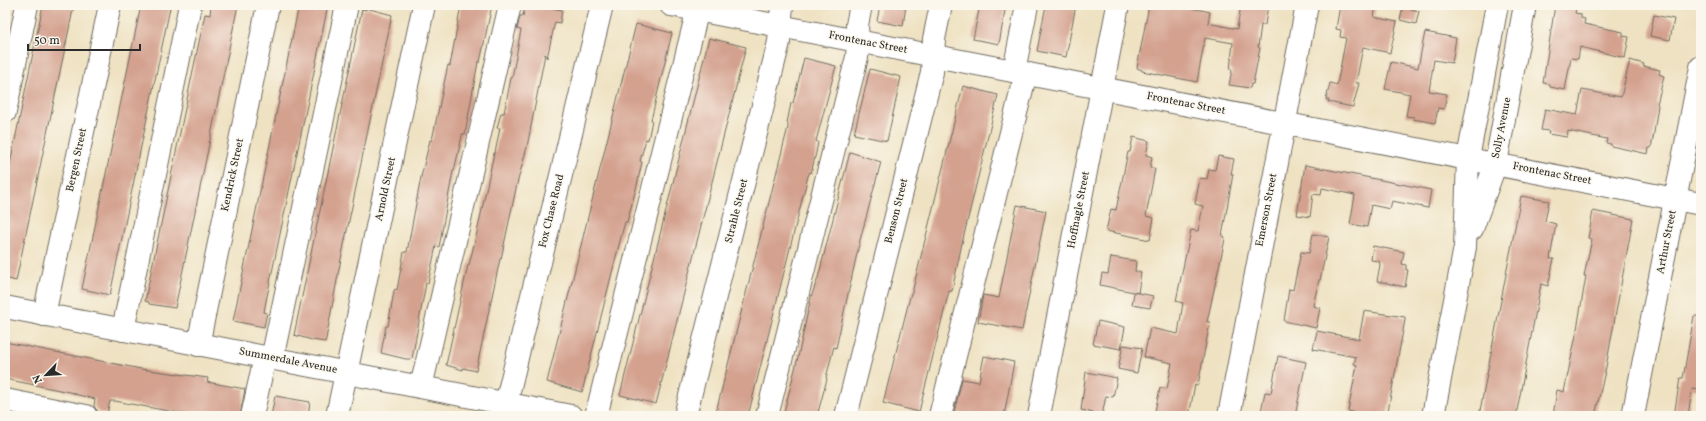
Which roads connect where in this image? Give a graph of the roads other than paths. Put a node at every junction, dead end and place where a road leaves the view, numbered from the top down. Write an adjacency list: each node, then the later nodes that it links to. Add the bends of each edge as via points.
1 (28, 5): 24 (street)
2 (110, 5): 32 (street, Bergen Street)
3 (190, 5): 33 (street)
4 (268, 5): 34 (street, Kendrick Street)
5 (347, 5): 35 (street)
6 (424, 5): 36 (street, Arnold Street)
7 (510, 5): 37 (street)
8 (602, 5): 39 (street, Fox Chase Road)
9 (671, 5): 17 (street, Frontenac Street)
10 (861, 5): 19 (street, via 857,25)
11 (941, 5): 20 (street, Benson Street)
12 (1027, 5): 22 (street)
13 (1118, 5): 23 (street, Hoffnagle Street)
14 (1307, 5): 25 (street, Emerson Street)
15 (1497, 5): 26 (street, Solly Avenue)
16 (1525, 5): 27 (street, Solly Avenue)
17 (698, 8): 18 (street, Frontenac Street); 44 (street)
18 (782, 16): 19 (street, Frontenac Street); 45 (street, Strahle Street, via 778,42)
19 (858, 41): 20 (street, Frontenac Street); 46 (street, via 857,57)
20 (933, 55): 22 (street, Frontenac Street); 47 (street, Benson Street, via 932,72)
21 (1701, 67): 28 (street, Arthur Street)
22 (1020, 72): 23 (street, Frontenac Street); 48 (street)
23 (1102, 87): 25 (street, Frontenac Street); 49 (street, Hoffnagle Street)
24 (5, 112)
25 (1284, 122): 26 (street, Frontenac Street); 50 (street, Emerson Street)
26 (1468, 158): 27 (street, Frontenac Street); 30 (street, Solly Avenue)
27 (1496, 163): 28 (street, Frontenac Street); 30 (street, Solly Avenue)
28 (1676, 199): 29 (street, Frontenac Street); 52 (street, Arthur Street)
29 (1701, 204)
30 (1465, 247): 51 (street, Solly Avenue)
31 (5, 307): 32 (street, Summerdale Avenue)
32 (44, 315): 33 (street, Summerdale Avenue)
33 (123, 330): 34 (street, Summerdale Avenue)
34 (198, 345): 35 (street, Summerdale Avenue)
35 (268, 358): 36 (street, Summerdale Avenue); 41 (street)
36 (346, 372): 37 (street, Summerdale Avenue); 42 (street, Arnold Street)
37 (421, 387): 39 (street, Summerdale Avenue)
38 (5, 400): 40 (street)
39 (504, 410): 43 (street, Summerdale Avenue)
40 (86, 416)
41 (252, 416)
42 (337, 416)
43 (571, 416)
44 (596, 416)
45 (685, 416)
46 (767, 416)
47 (846, 416)
48 (940, 416)
49 (1039, 416)
50 (1229, 416)
51 (1433, 416)
52 (1633, 416)

